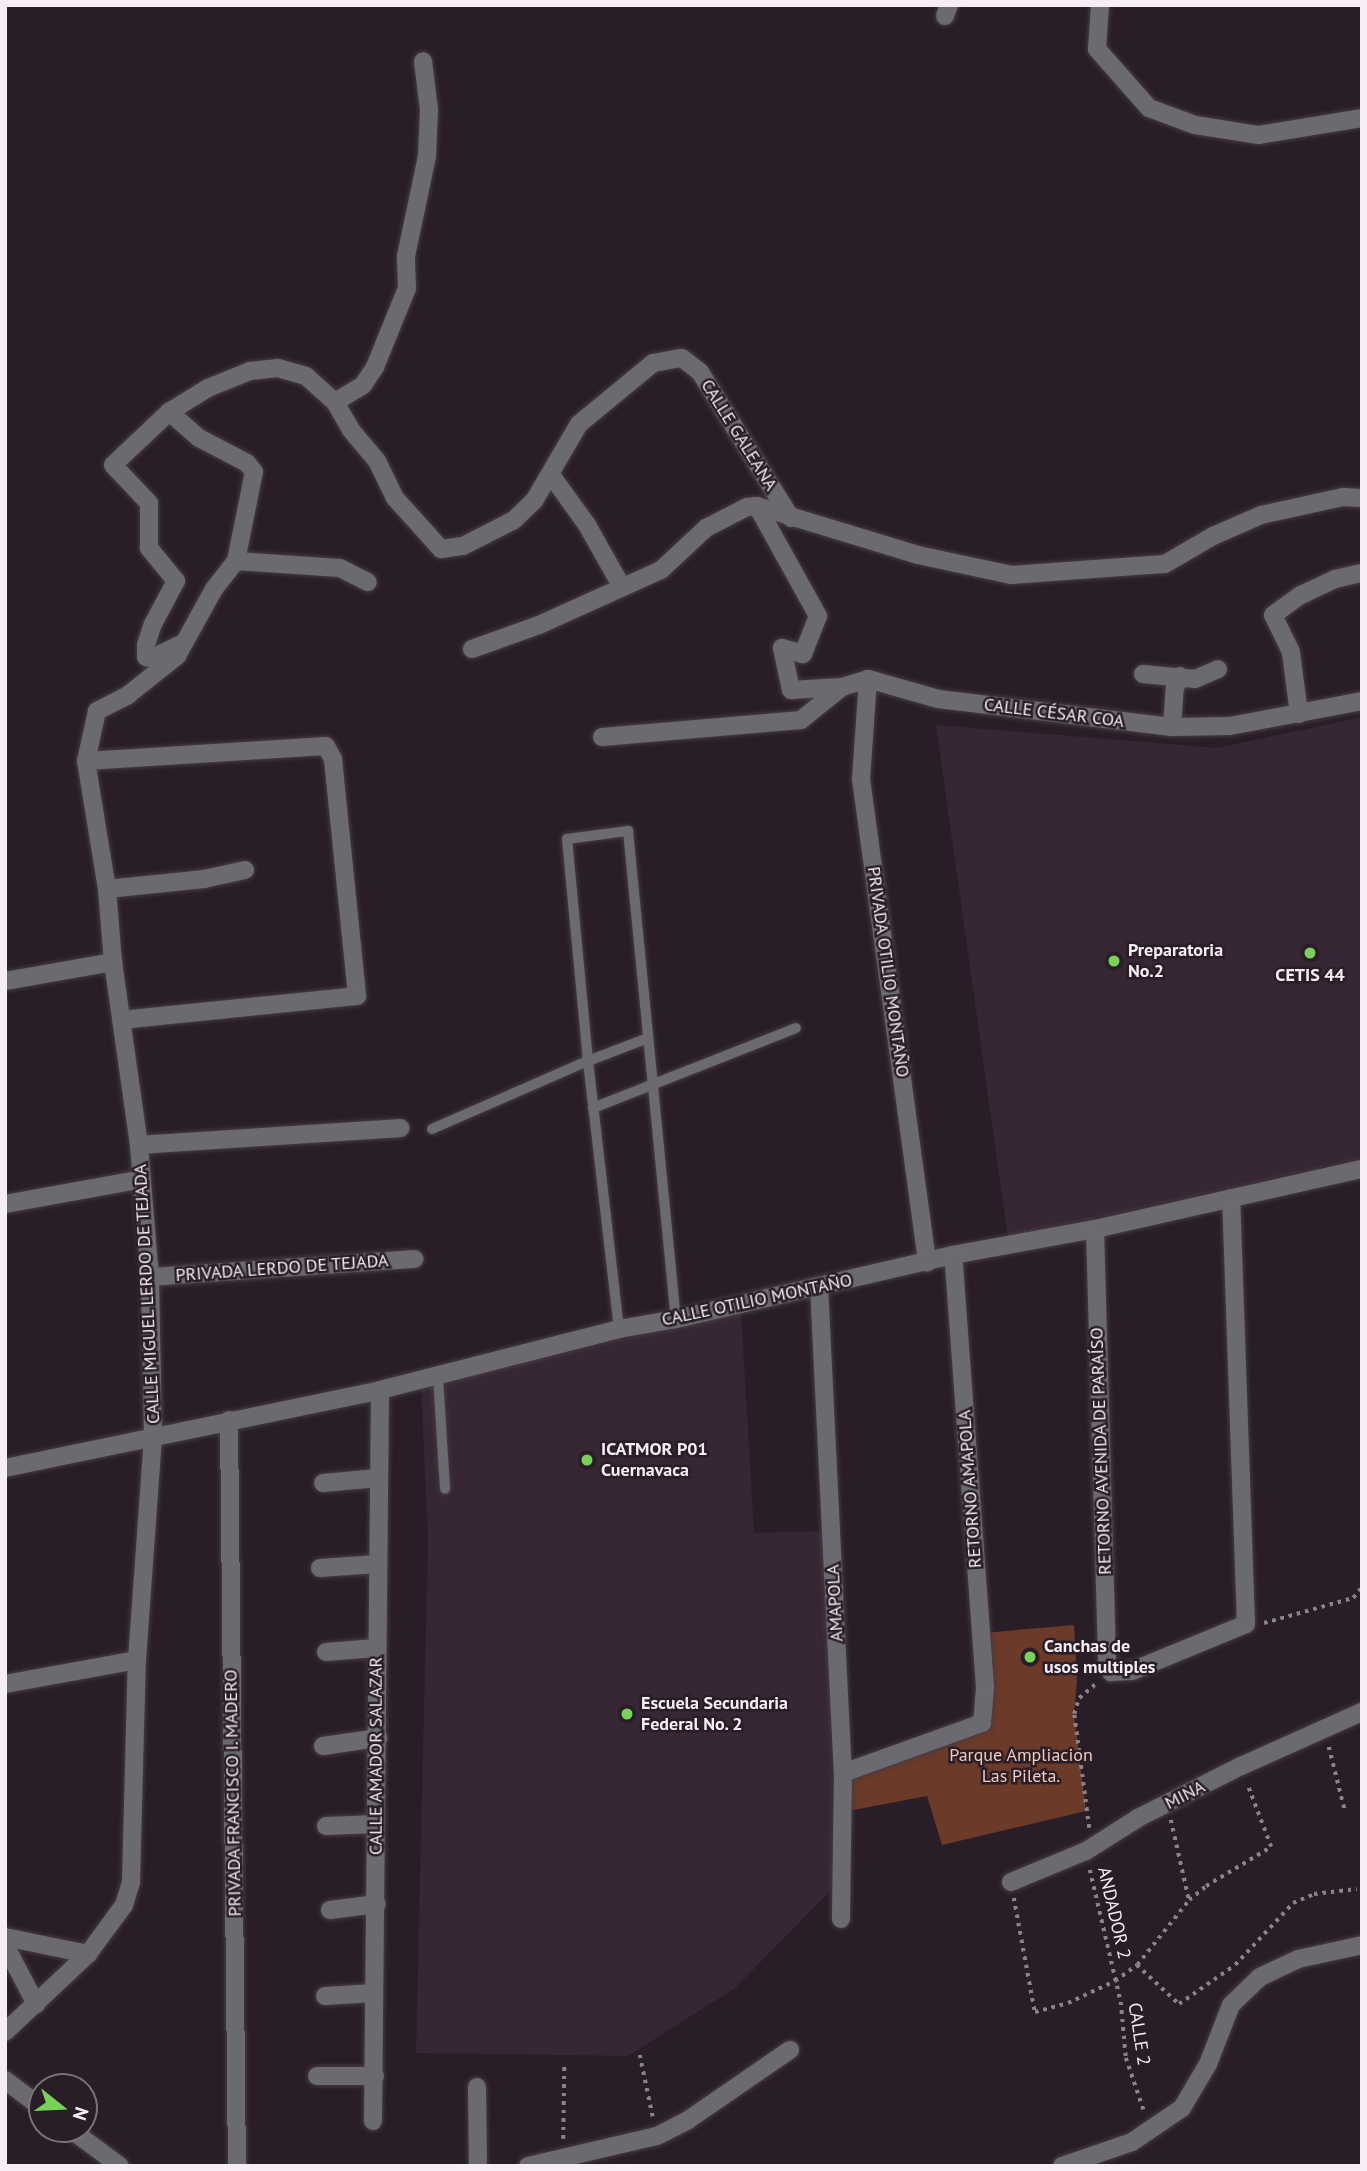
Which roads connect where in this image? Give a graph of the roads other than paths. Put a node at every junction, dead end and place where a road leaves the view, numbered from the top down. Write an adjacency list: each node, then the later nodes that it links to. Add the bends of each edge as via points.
1 (1100, 5): 3 (street, via 1097,49 1149,108 1195,125 1259,135)
2 (424, 61): 4 (street, via 427,156 406,256 407,288 375,367 363,385)
3 (1362, 118)
4 (335, 402): 5 (street, via 306,376 278,368 250,372 208,388); 6 (street, via 377,461 395,498 441,549 463,546 514,520)
5 (169, 412): 10 (street, via 199,438 247,463 254,472); 14 (street, via 113,465 149,503 149,548 176,581 153,624 146,657)
6 (551, 475): 9 (street, CALLE GALEANA, via 579,424 653,363 682,358 700,372); 13 (street, via 587,525)
7 (1362, 498): 9 (street, via 1343,496 1262,515 1165,564 1011,575 918,555)
8 (757, 506): 9 (street); 13 (street, via 706,528 661,570); 20 (street, via 818,616 803,654 782,648 792,691)
9 (791, 518)
10 (236, 561): 12 (street, via 340,568); 14 (street, via 214,589)
11 (1362, 573): 22 (street, via 1335,579 1301,595 1273,615 1291,652)
12 (368, 582)
13 (622, 587): 15 (street)
14 (186, 642): 25 (street, via 177,656 128,695 97,711)
15 (472, 649)
16 (1218, 669): 18 (street, via 1195,679)
17 (1143, 674): 18 (street)
18 (1180, 676): 23 (street)
19 (868, 680): 20 (street); 23 (street, CALLE CÉSAR COA, via 938,699); 46 (street, PRIVADA OTILIO MONTAÑO, via 861,779)
20 (842, 687): 24 (street, via 801,720)
21 (1362, 701): 22 (street, CALLE CÉSAR COA)
22 (1299, 714): 23 (street, CALLE CÉSAR COA, via 1230,726)
23 (1172, 727)
24 (602, 737)
25 (86, 761): 27 (street, CALLE MIGUEL LERDO DE TEJADA); 30 (street, via 326,746 333,759 357,996)
26 (245, 870): 27 (street)
27 (107, 889): 28 (street, CALLE MIGUEL LERDO DE TEJADA)
28 (113, 962): 29 (street); 30 (street, CALLE MIGUEL LERDO DE TEJADA)
29 (5, 981)
30 (122, 1020): 38 (street, CALLE MIGUEL LERDO DE TEJADA)
31 (796, 1028): 34 (lane)
32 (648, 1038): 33 (lane); 33 (lane, via 628,831 567,839); 34 (lane)
33 (587, 1061): 35 (lane); 37 (lane)
34 (654, 1086): 35 (lane); 49 (lane)
35 (593, 1108): 50 (lane)
36 (400, 1128): 38 (street)
37 (432, 1129)
38 (139, 1145): 40 (street, CALLE MIGUEL LERDO DE TEJADA)
39 (1362, 1169): 41 (street, CALLE OTILIO MONTAÑO)
40 (142, 1179): 42 (street); 47 (street, CALLE MIGUEL LERDO DE TEJADA)
41 (1231, 1198): 43 (street, CALLE OTILIO MONTAÑO); 43 (street, RETORNO AVENIDA DE PARAÍSO, via 1246,1623 1132,1671 1111,1672 1107,1661)
42 (5, 1204)
43 (1095, 1229): 44 (street, CALLE OTILIO MONTAÑO)
44 (953, 1255): 46 (street, CALLE OTILIO MONTAÑO); 68 (street, RETORNO AMAPOLA, via 985,1687 982,1723)
45 (414, 1259): 47 (street, PRIVADA LERDO DE TEJADA)
46 (927, 1263): 48 (street, CALLE OTILIO MONTAÑO)
47 (150, 1277): 54 (street, CALLE MIGUEL LERDO DE TEJADA)
48 (819, 1286): 49 (street, CALLE OTILIO MONTAÑO); 68 (street, AMAPOLA)
49 (676, 1319): 50 (street, CALLE OTILIO MONTAÑO)
50 (619, 1329): 51 (street, CALLE OTILIO MONTAÑO)
51 (438, 1377): 52 (street, CALLE OTILIO MONTAÑO); 58 (lane)
52 (380, 1390): 53 (street, CALLE OTILIO MONTAÑO); 56 (street, CALLE AMADOR SALAZAR)
53 (229, 1420): 54 (street, CALLE OTILIO MONTAÑO); 92 (street, PRIVADA FRANCISCO I. MADERO)
54 (153, 1436): 55 (street, CALLE OTILIO MONTAÑO); 63 (street, CALLE MIGUEL LERDO DE TEJADA)
55 (5, 1468)
56 (378, 1478): 57 (street); 59 (street, CALLE AMADOR SALAZAR)
57 (323, 1483)
58 (445, 1489)
59 (378, 1564): 60 (street); 61 (street, CALLE AMADOR SALAZAR)
60 (320, 1568)
61 (376, 1648): 62 (street); 66 (street, CALLE AMADOR SALAZAR)
62 (326, 1652)
63 (137, 1660): 64 (street); 78 (street, CALLE MIGUEL LERDO DE TEJADA, via 130,1890)
64 (5, 1684)
65 (1362, 1713): 71 (street, MINA, via 1241,1766 1091,1847)
66 (378, 1738): 67 (street); 69 (street, CALLE AMADOR SALAZAR)
67 (323, 1746)
68 (843, 1773): 74 (street, AMAPOLA)
69 (376, 1824): 70 (street); 72 (street, CALLE AMADOR SALAZAR)
70 (326, 1826)
71 (1011, 1882)
72 (377, 1904): 73 (street); 79 (street, CALLE AMADOR SALAZAR)
73 (330, 1910)
74 (841, 1919)
75 (5, 1937): 78 (street)
76 (5, 1945): 81 (street)
77 (1362, 1945): 95 (street, via 1298,1959 1260,1977 1231,2005 1208,2064 1182,2108 1132,2142)
78 (88, 1954): 81 (street, CALLE MIGUEL LERDO DE TEJADA)
79 (374, 1993): 80 (street); 84 (street, CALLE AMADOR SALAZAR)
80 (325, 1996)
81 (36, 2004): 82 (street, CALLE MIGUEL LERDO DE TEJADA)
82 (5, 2032)
83 (790, 2050): 94 (street, via 657,2136)
84 (375, 2076): 85 (street); 89 (street, CALLE AMADOR SALAZAR)
85 (317, 2077)
86 (5, 2080): 88 (street)
87 (477, 2087): 93 (street)
88 (28, 2097)
89 (373, 2121)
90 (90, 2143): 91 (street)
91 (120, 2166)
92 (237, 2166)
93 (478, 2166)
94 (528, 2166)
95 (1062, 2166)

